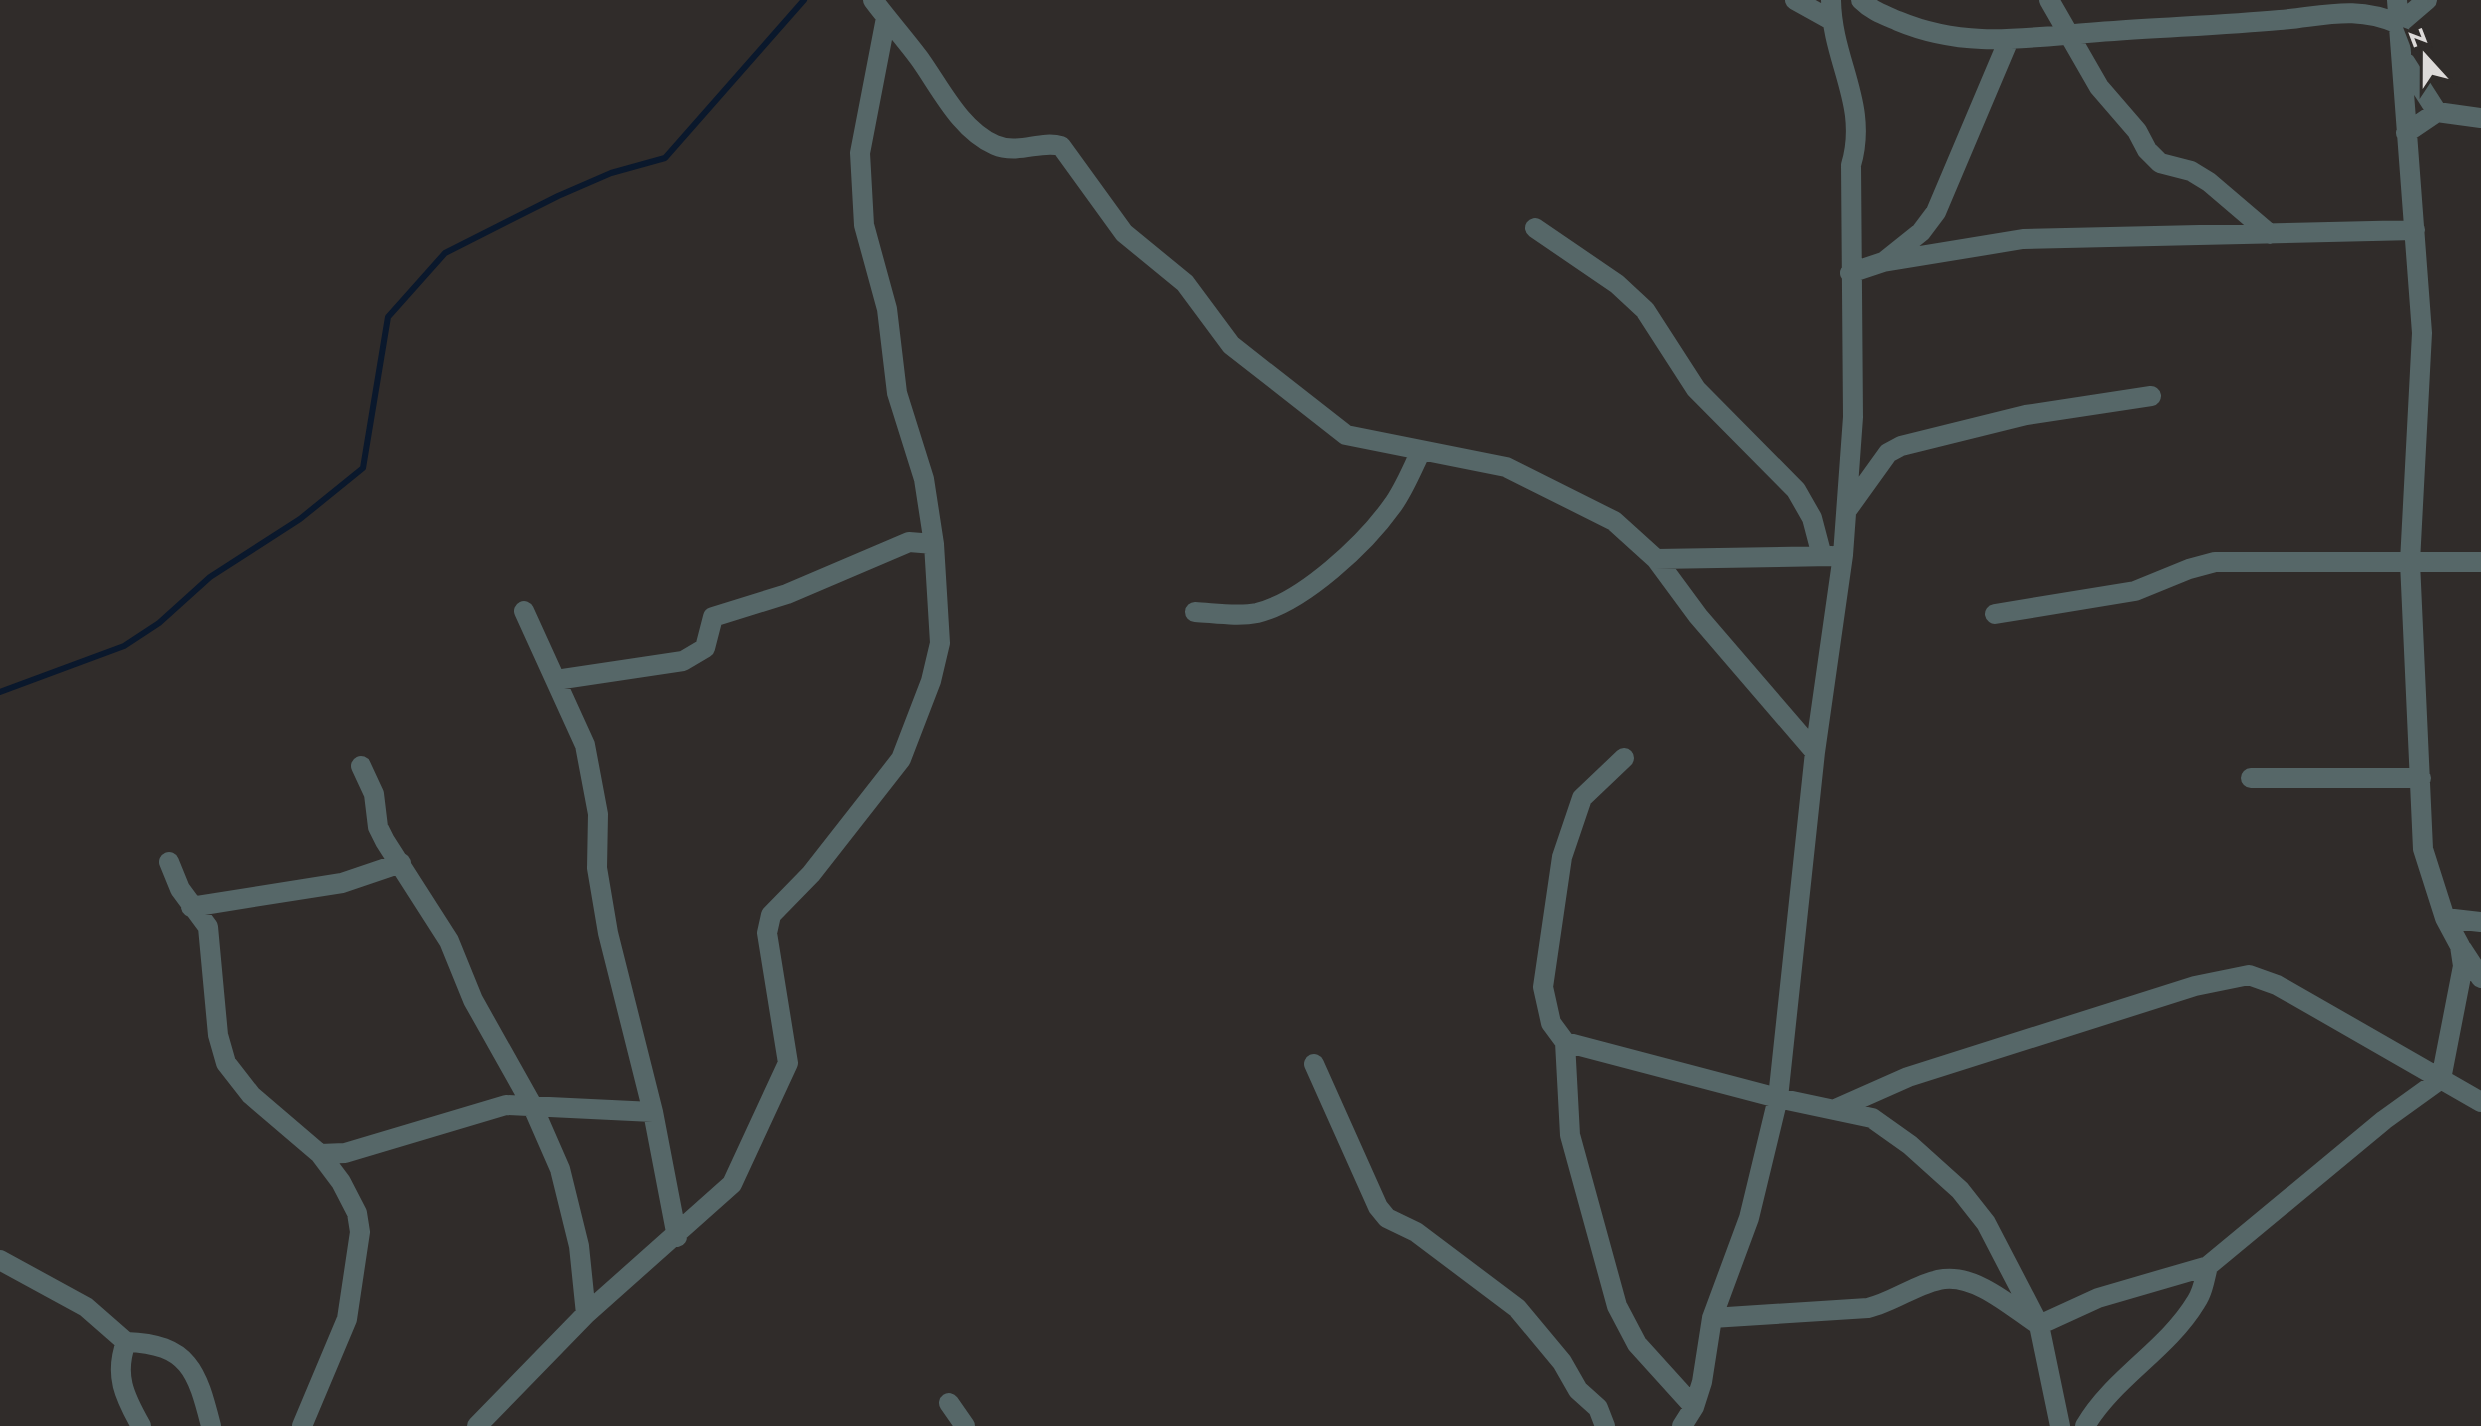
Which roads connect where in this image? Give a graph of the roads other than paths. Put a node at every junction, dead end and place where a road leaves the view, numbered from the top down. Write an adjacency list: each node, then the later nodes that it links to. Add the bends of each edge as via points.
1 (873, 0): 8 (street)
2 (1795, 0): 7 (street)
3 (1861, 0): 11 (street, via 1871,10 1931,35)
4 (2049, 0): 10 (street)
5 (2397, 0): 9 (street)
6 (2427, 0): 9 (street)
7 (1831, 10): 22 (street, via 1836,53 1857,112)
8 (886, 18): 12 (street); 14 (street)
9 (2399, 24): 10 (street, via 2353,11); 13 (street)
10 (2071, 33): 11 (street); 20 (street, via 2099,87 2160,163 2191,171)
11 (2008, 42): 21 (street, via 1936,212 1921,232)
12 (918, 57): 14 (street, via 898,58); 24 (street, via 949,102 995,145 1061,146 1124,233 1167,265 1231,345 1284,390 1346,435)
13 (2403, 58): 15 (street); 17 (street)
14 (879, 69): 26 (street, via 860,153 864,225 887,309 897,393 924,479)
15 (2437, 112): 16 (street); 17 (street)
16 (2481, 118)
17 (2406, 133): 19 (street)
18 (1535, 228): 28 (street, via 1617,284 1645,310 1696,389 1796,490 1812,518)
19 (2415, 230): 20 (street); 30 (street, via 2422,333)
20 (2270, 234): 21 (street, via 2023,239)
21 (1883, 262): 22 (street)
22 (1850, 273): 25 (street, via 1853,417)
23 (2151, 396): 25 (street, via 2026,415 1901,446 1888,453)
24 (1421, 451): 29 (street, via 1506,467 1614,521); 33 (street, via 1393,505 1330,569 1272,608 1253,614)
25 (1847, 510): 27 (street)
26 (934, 544): 35 (street, via 909,542 787,594 713,617 705,648 683,661); 59 (street, via 940,643 931,681 901,759 811,874 771,915 767,933 788,1063 732,1184)
27 (1843, 555): 28 (street); 36 (street)
28 (1822, 556): 29 (street)
29 (1656, 559): 36 (street)
30 (2410, 562): 31 (street); 34 (street, via 2215,562 2135,591); 40 (street)
31 (2481, 562)
32 (524, 611): 35 (street)
33 (1195, 612)
34 (1995, 614)
35 (556, 680): 55 (street, via 585,745 598,814 597,868 608,933)
36 (1815, 752): 51 (street)
37 (1624, 758): 48 (street, via 1582,798 1562,857 1543,987 1551,1023)
38 (361, 766): 42 (street, via 374,794 378,827)
39 (2251, 778): 40 (street)
40 (2421, 778): 44 (street, via 2423,849)
41 (169, 862): 43 (street)
42 (401, 863): 43 (street, via 342,883); 53 (street, via 449,941 473,1000)
43 (191, 907): 57 (street, via 208,927 218,1035 226,1063 251,1095)
44 (2445, 918): 45 (street); 46 (street)
45 (2481, 922)
46 (2460, 946): 47 (street); 50 (street, via 2462,980)
47 (2481, 978)
48 (1565, 1042): 51 (street); 67 (street, via 1570,1135 1617,1306 1637,1344)
49 (1314, 1064): 73 (street, via 1378,1207 1517,1308 1578,1390 1598,1408)
50 (2441, 1079): 52 (street); 54 (street, via 2277,985 2249,975 2195,986 1908,1077); 61 (street)
51 (1778, 1098): 54 (street); 63 (street, via 1749,1218)
52 (2481, 1102)
53 (532, 1105): 55 (street); 56 (street, via 506,1105); 62 (street, via 560,1169 579,1246)
54 (1838, 1108): 64 (street, via 1872,1118 1960,1190 1986,1223)
55 (653, 1112): 59 (street)
56 (345, 1153): 57 (street); 58 (street)
57 (320, 1154): 58 (street)
58 (341, 1182): 70 (street, via 360,1232 347,1319)
59 (677, 1237): 62 (street)
60 (0, 1260): 65 (street, via 86,1307)
61 (2208, 1266): 64 (street, via 2098,1298); 76 (street, via 2198,1299 2186,1316 2105,1398)
62 (586, 1314): 71 (street)
63 (1712, 1318): 64 (street, via 1868,1308 1944,1279 1974,1283); 67 (street)
64 (2039, 1325): 75 (street)
65 (126, 1342): 68 (street, via 119,1361 121,1390); 69 (street, via 156,1343 184,1359 199,1377)
66 (949, 1403): 72 (street)
67 (1694, 1407): 74 (street)
68 (141, 1426)
69 (211, 1426)
70 (302, 1426)
71 (477, 1426)
72 (965, 1426)
73 (1605, 1426)
74 (1682, 1426)
75 (2060, 1426)
76 (2085, 1426)

